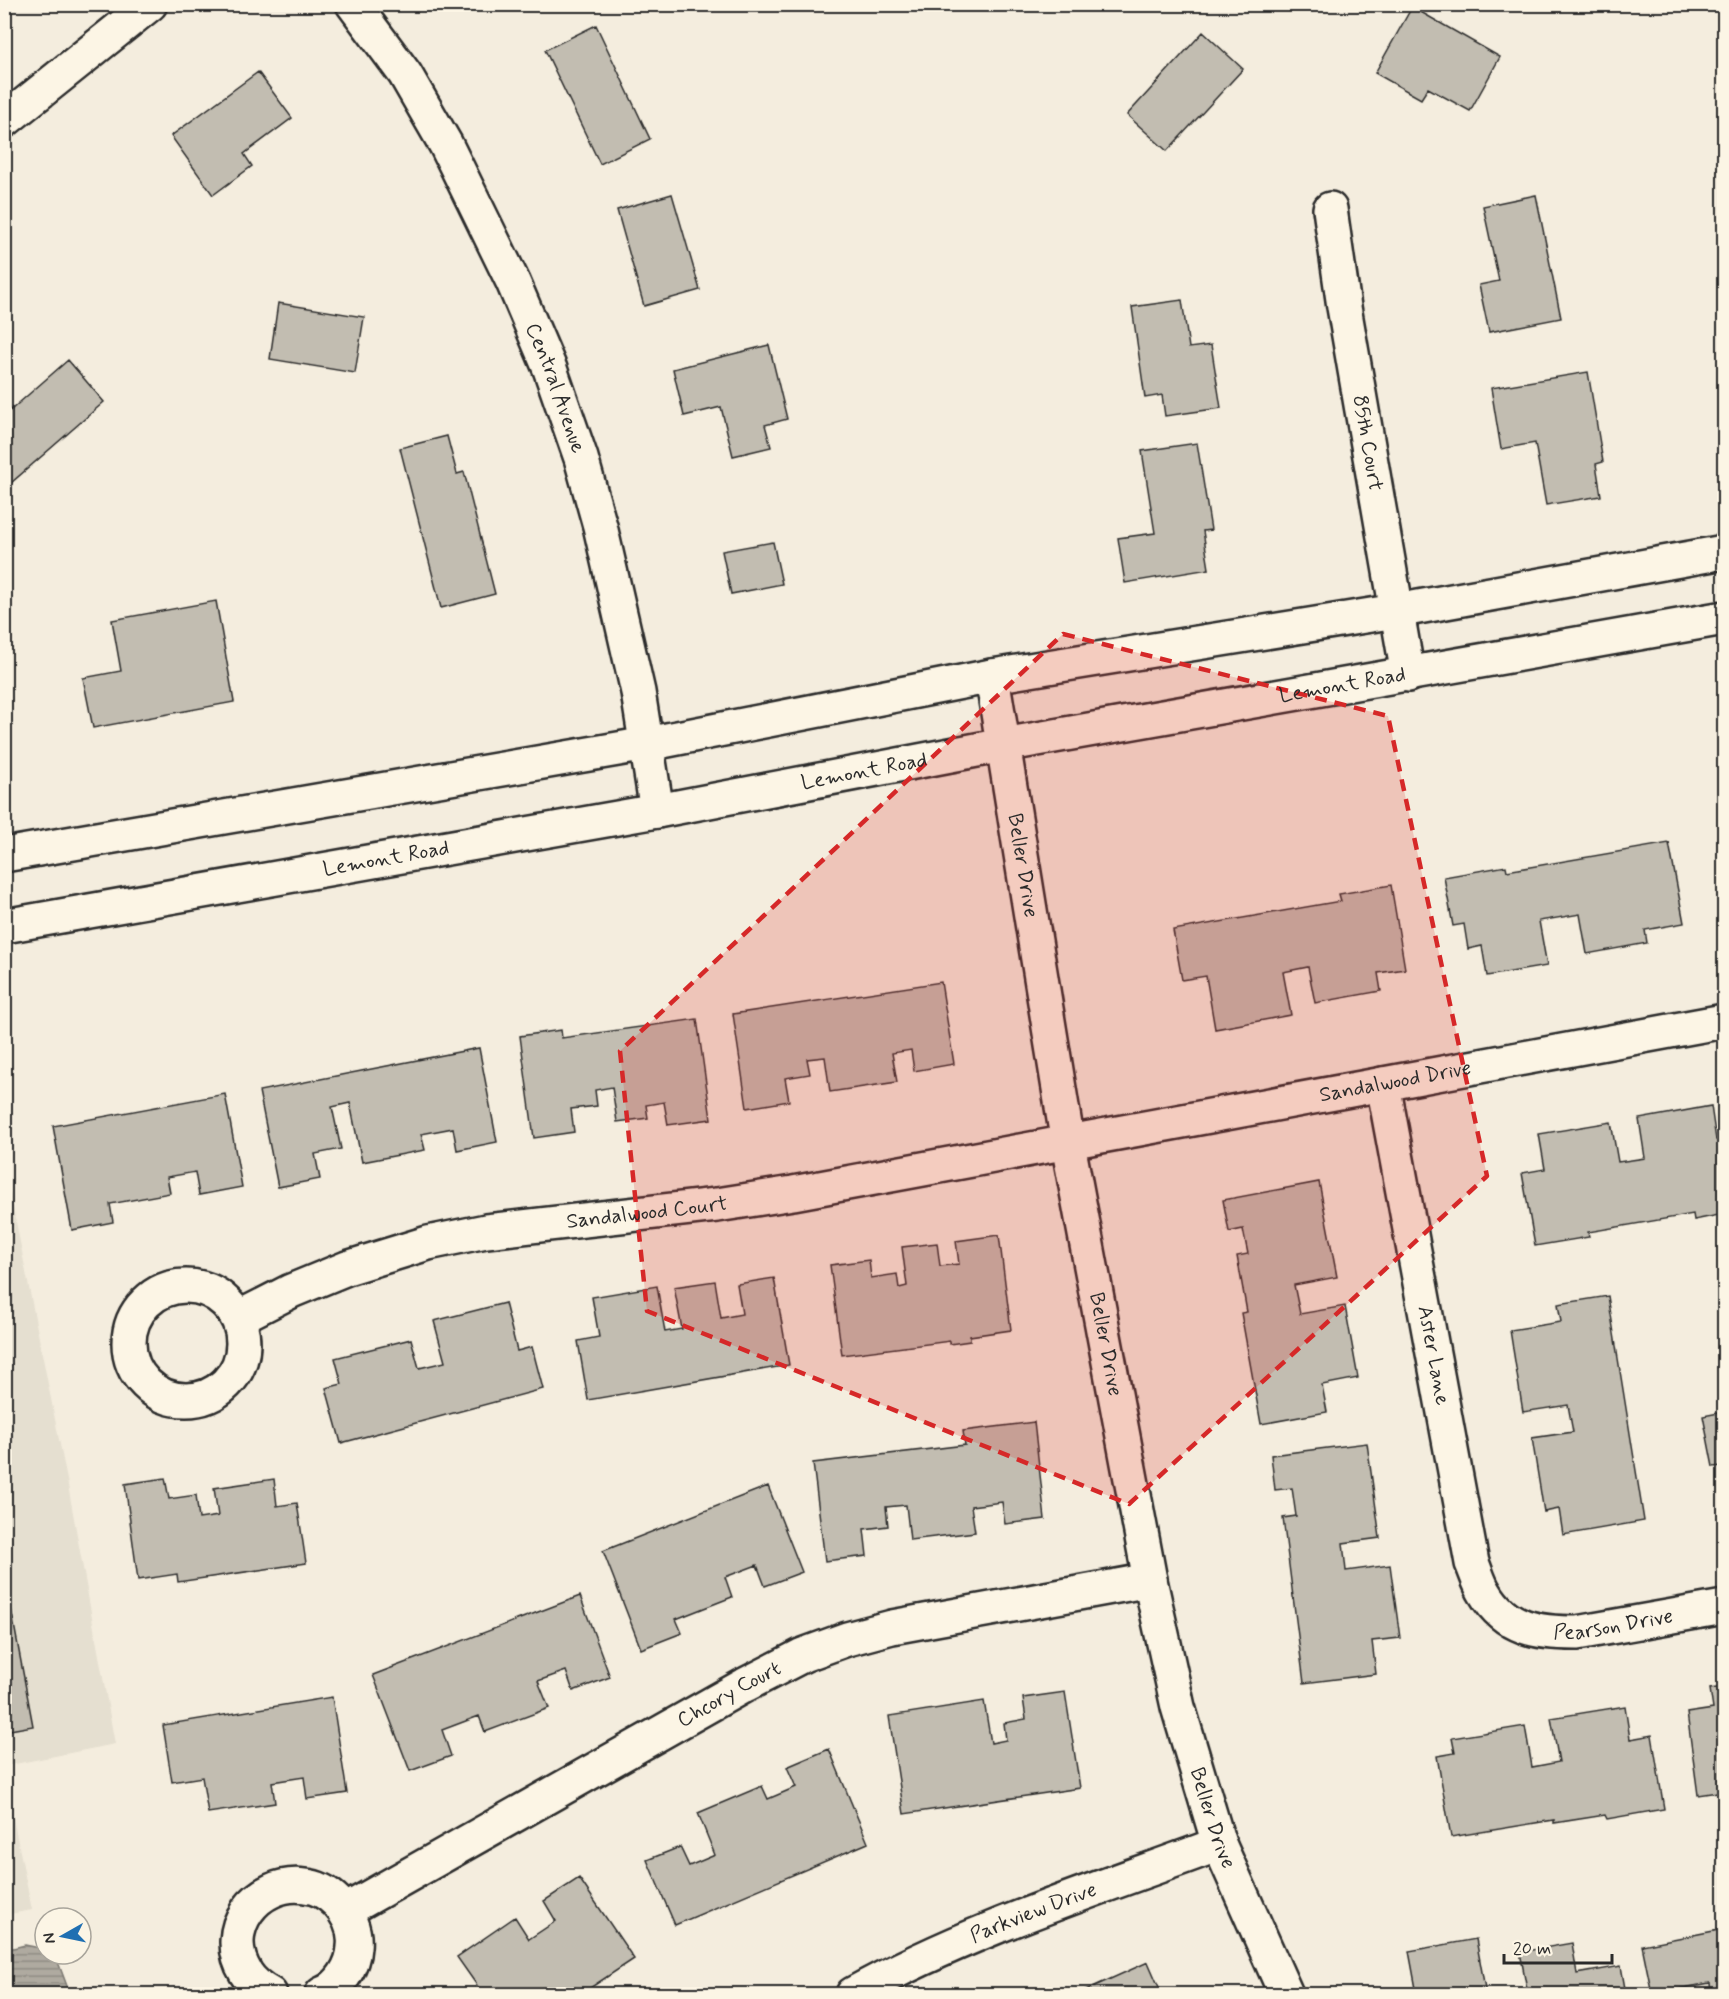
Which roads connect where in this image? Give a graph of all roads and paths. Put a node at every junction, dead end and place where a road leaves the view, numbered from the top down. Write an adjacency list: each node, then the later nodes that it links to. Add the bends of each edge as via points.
1 (150, 4): 3 (street)
2 (353, 4): 10 (street, Central Avenue, via 405,74 446,145 513,282 550,369 600,526)
3 (4, 121)
4 (1330, 209): 6 (street, 85th Court)
5 (1725, 552): 6 (street)
6 (1396, 610): 8 (street, 85th Court); 9 (street)
7 (1725, 618): 8 (street, Lemont Road)
8 (1408, 675): 11 (street, Lemont Road)
9 (992, 676): 10 (street); 11 (street, Beller Drive)
10 (647, 744): 12 (street, Central Avenue); 13 (street)
11 (1003, 745): 12 (street, Lemont Road); 17 (street, Beller Drive)
12 (657, 811): 14 (street, Lemont Road)
13 (4, 855)
14 (4, 926)
15 (1725, 1021): 16 (street, Sandalwood Drive)
16 (1383, 1084): 17 (street, Sandalwood Drive); 21 (street, Aster Lane, via 1472,1563 1485,1593)
17 (1068, 1144): 18 (street, Sandalwood Court, via 728,1204 474,1233 347,1268); 19 (street, Beller Drive)
18 (238, 1318)
19 (1150, 1581): 22 (street, Beller Drive, via 1178,1707); 23 (street, Chcory Court, via 892,1627 803,1655)
20 (1725, 1607): 21 (street, Pearson Drive, via 1576,1633 1529,1630)
21 (1504, 1617)
22 (1219, 1844): 26 (street, Parkview Drive, via 1015,1919); 27 (street, Beller Drive)
23 (345, 1911): 24 (street, via 331,1896 313,1887 293,1884 273,1888 256,1900 244,1916 238,1935 239,1956 257,1987); 25 (street, via 354,1938 350,1965 340,1981)
24 (270, 1995)
25 (322, 1995)
26 (853, 1995)
27 (1286, 1995)

